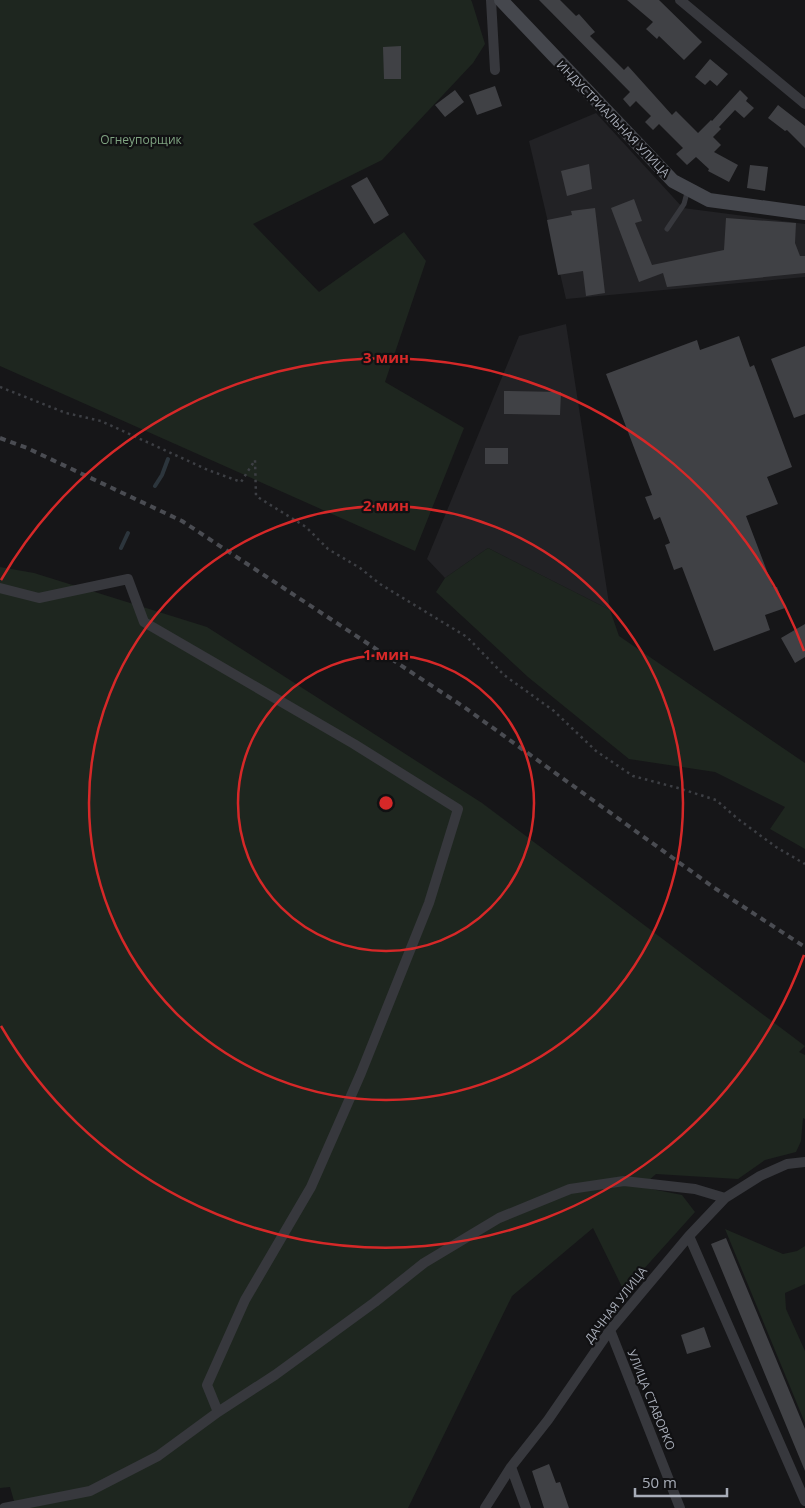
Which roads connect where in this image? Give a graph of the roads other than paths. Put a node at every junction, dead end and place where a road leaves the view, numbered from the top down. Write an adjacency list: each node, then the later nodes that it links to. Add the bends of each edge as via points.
1 (491, 0): 4 (street)
2 (501, 0): 6 (street, ИНДУСТРИАЛЬНАЯ УЛИЦА, via 673,181)
3 (680, 0): 5 (street)
4 (495, 70)
5 (805, 104)
6 (688, 189): 7 (street, ИНДУСТРИАЛЬНАЯ УЛИЦА, via 709,200); 8 (lane, via 684,204)
7 (805, 213)
8 (667, 229)
9 (0, 588): 14 (street, via 39,598 128,579 144,622 354,744 458,809 429,903 362,1073 311,1187 245,1300 207,1385)
10 (805, 1162): 11 (street, ДАЧНАЯ УЛИЦА, via 787,1164 760,1176)
11 (725, 1198): 12 (street, ДАЧНАЯ УЛИЦА); 14 (street, via 695,1189 624,1181 570,1189 500,1218 424,1263 360,1313)
12 (689, 1236): 13 (street, ДАЧНАЯ УЛИЦА); 16 (street)
13 (610, 1330): 15 (street, ДАЧНАЯ УЛИЦА); 20 (street, УЛИЦА СТАВОРКО)
14 (218, 1412): 17 (street, via 158,1456 90,1491)
15 (511, 1467): 18 (street, ДАЧНАЯ УЛИЦА); 19 (street)
16 (805, 1501)
17 (4, 1508)
18 (485, 1508)
19 (526, 1508)
20 (680, 1508)

